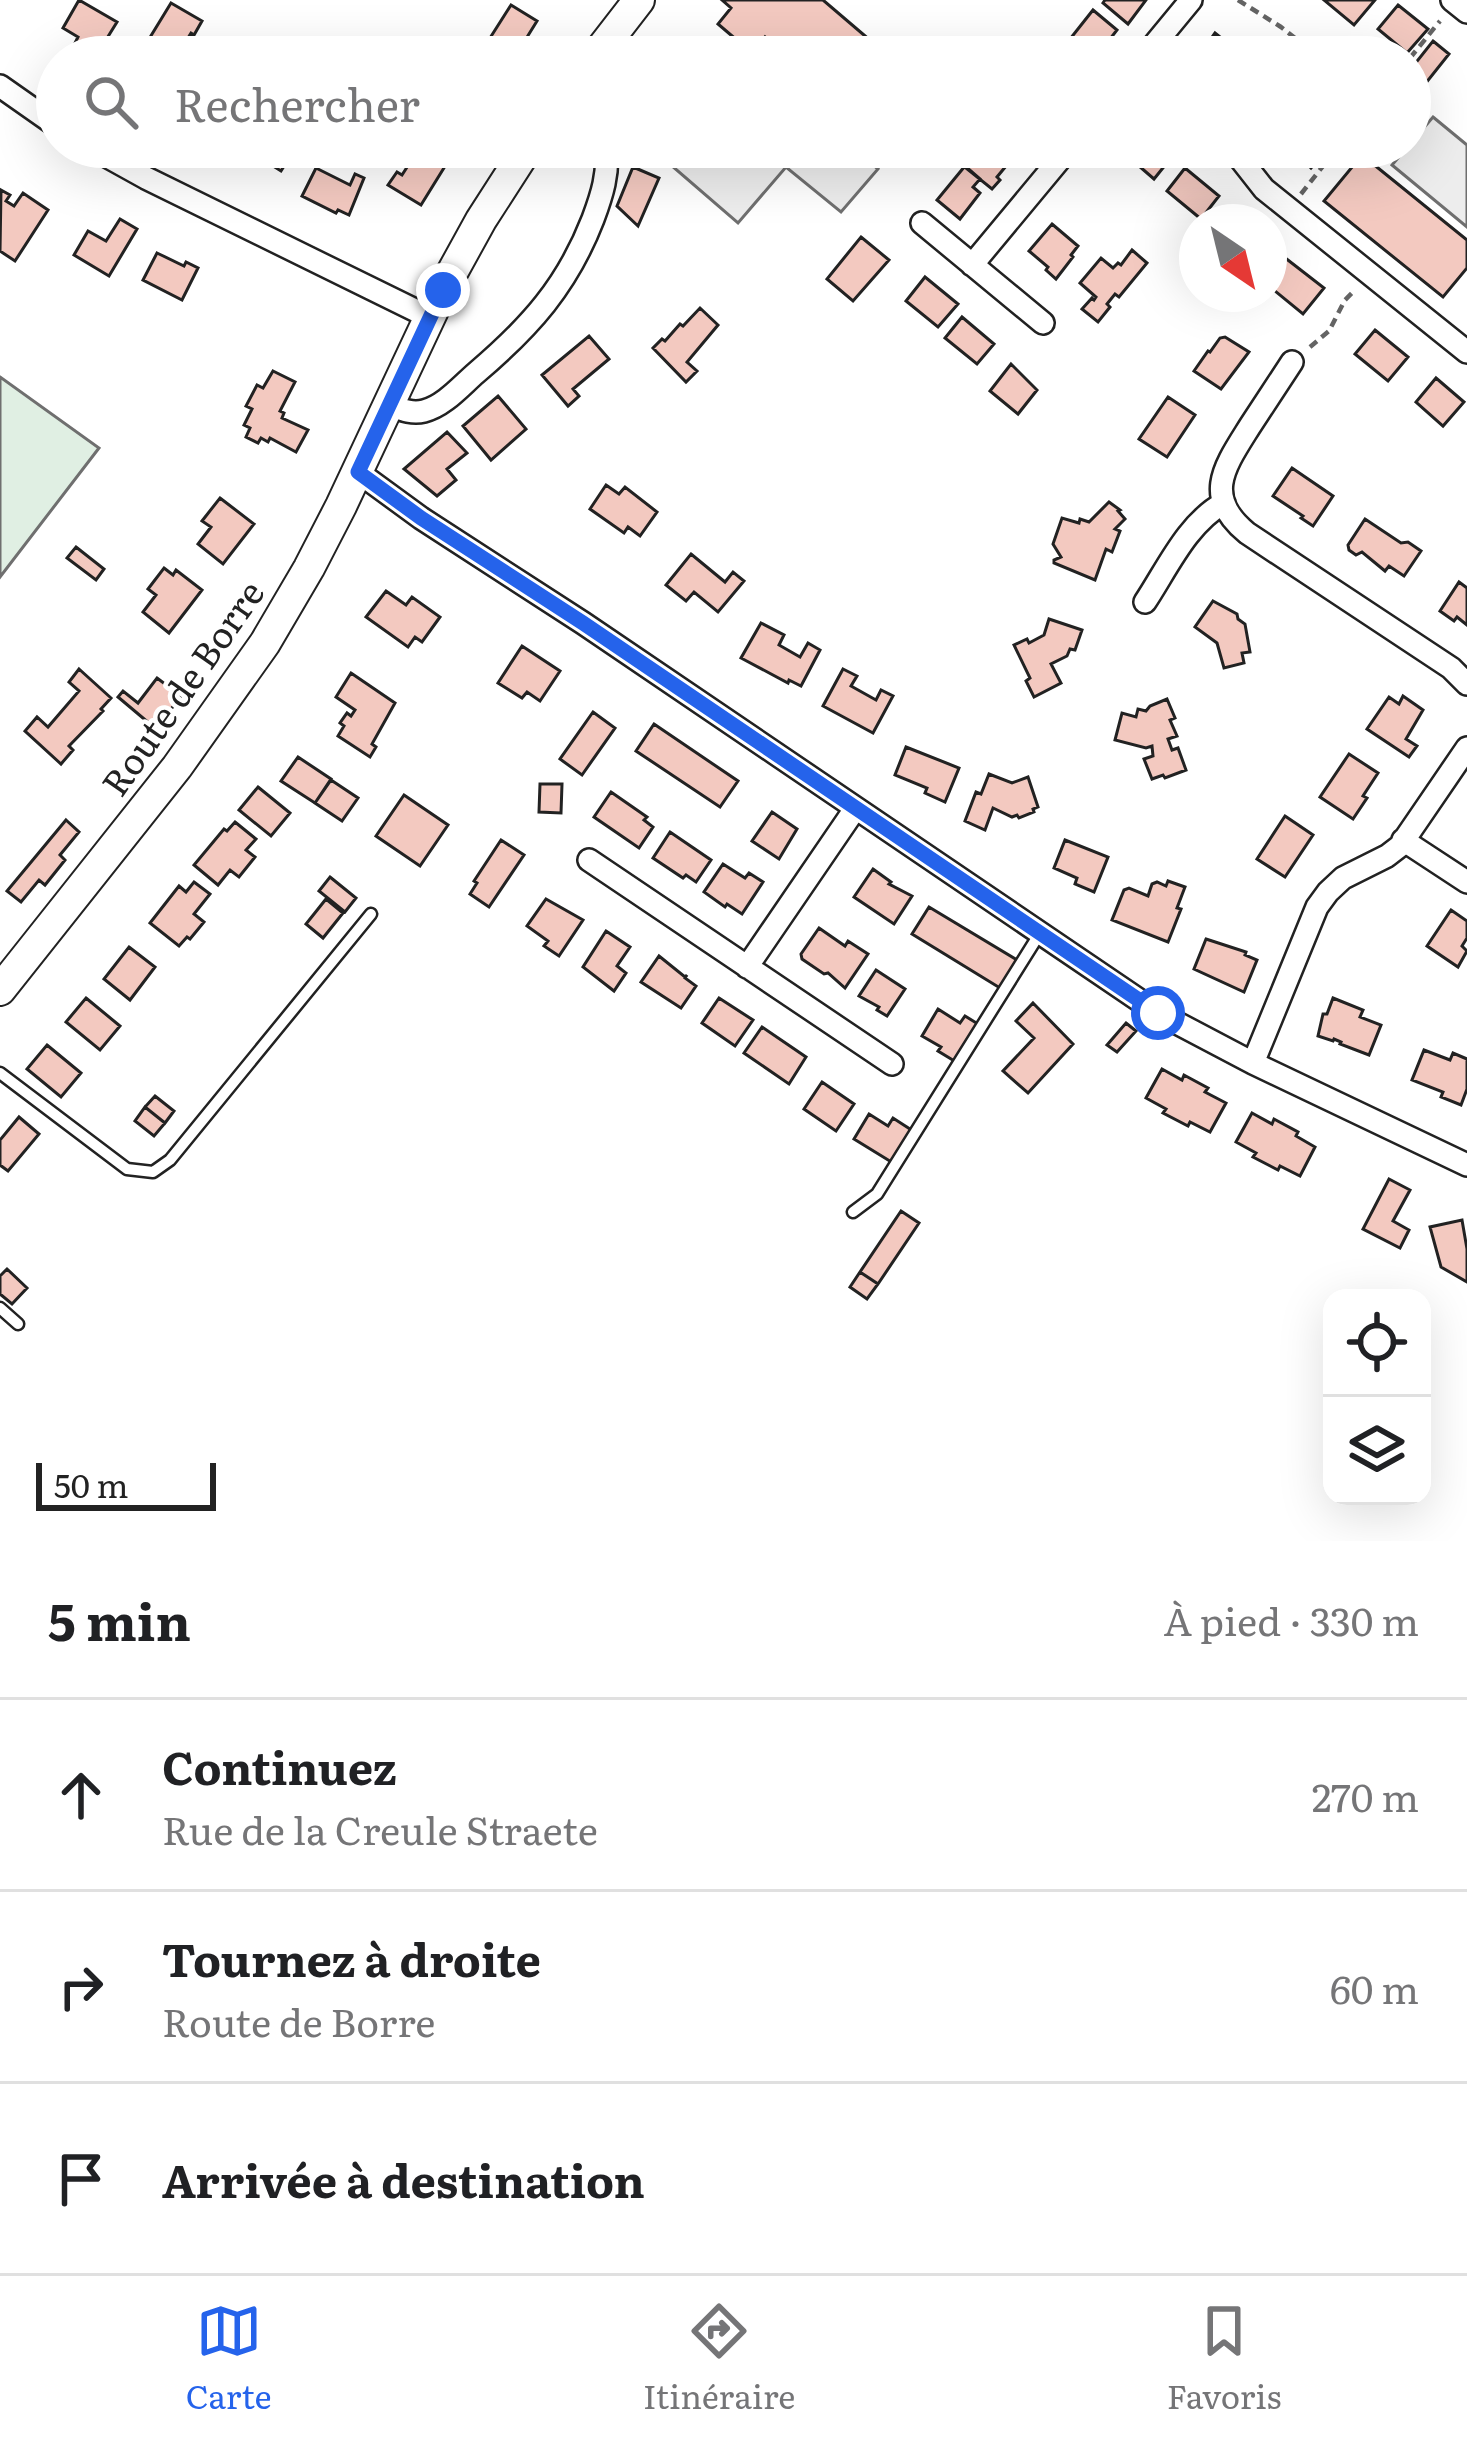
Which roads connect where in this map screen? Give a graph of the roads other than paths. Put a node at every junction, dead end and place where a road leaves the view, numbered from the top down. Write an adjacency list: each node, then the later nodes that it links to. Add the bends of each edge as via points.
1 (639, 0): 3 (main road)
2 (1191, 0): 4 (street)
3 (611, 36)
4 (1161, 36)
5 (0, 86): 6 (street)
6 (36, 111)
7 (128, 168): 14 (street)
8 (514, 168): 14 (main road, Route de Borre)
9 (606, 168): 18 (street, via 587,233 542,311 433,408)
10 (1053, 168): 13 (street)
11 (1246, 168): 16 (street)
12 (922, 223): 13 (street)
13 (973, 265): 15 (street)
14 (429, 317): 18 (main road, Route de Borre)
15 (1043, 322)
16 (1467, 352)
17 (1292, 362): 20 (street, via 1225,466)
18 (388, 405): 19 (main road, Route de Borre)
19 (358, 472): 24 (street); 31 (main road, Route de Borre, via 233,691)
20 (1224, 503): 21 (street, via 1196,526); 22 (street, via 1247,533)
21 (1145, 602)
22 (1467, 684)
23 (1467, 748): 25 (street)
24 (855, 809): 29 (street); 30 (street)
25 (1403, 840): 27 (street); 32 (street, via 1343,878 1317,907)
26 (589, 860): 30 (street)
27 (1467, 882)
28 (370, 914): 34 (lane, via 153,1172 127,1169)
29 (1040, 933): 32 (street, via 1158,1013); 36 (lane, via 877,1194)
30 (747, 967): 33 (street)
31 (0, 990)
32 (1253, 1063): 35 (street)
33 (892, 1064)
34 (0, 1073)
35 (1467, 1166)
36 (853, 1212)
37 (0, 1308): 38 (lane)
38 (18, 1324)

